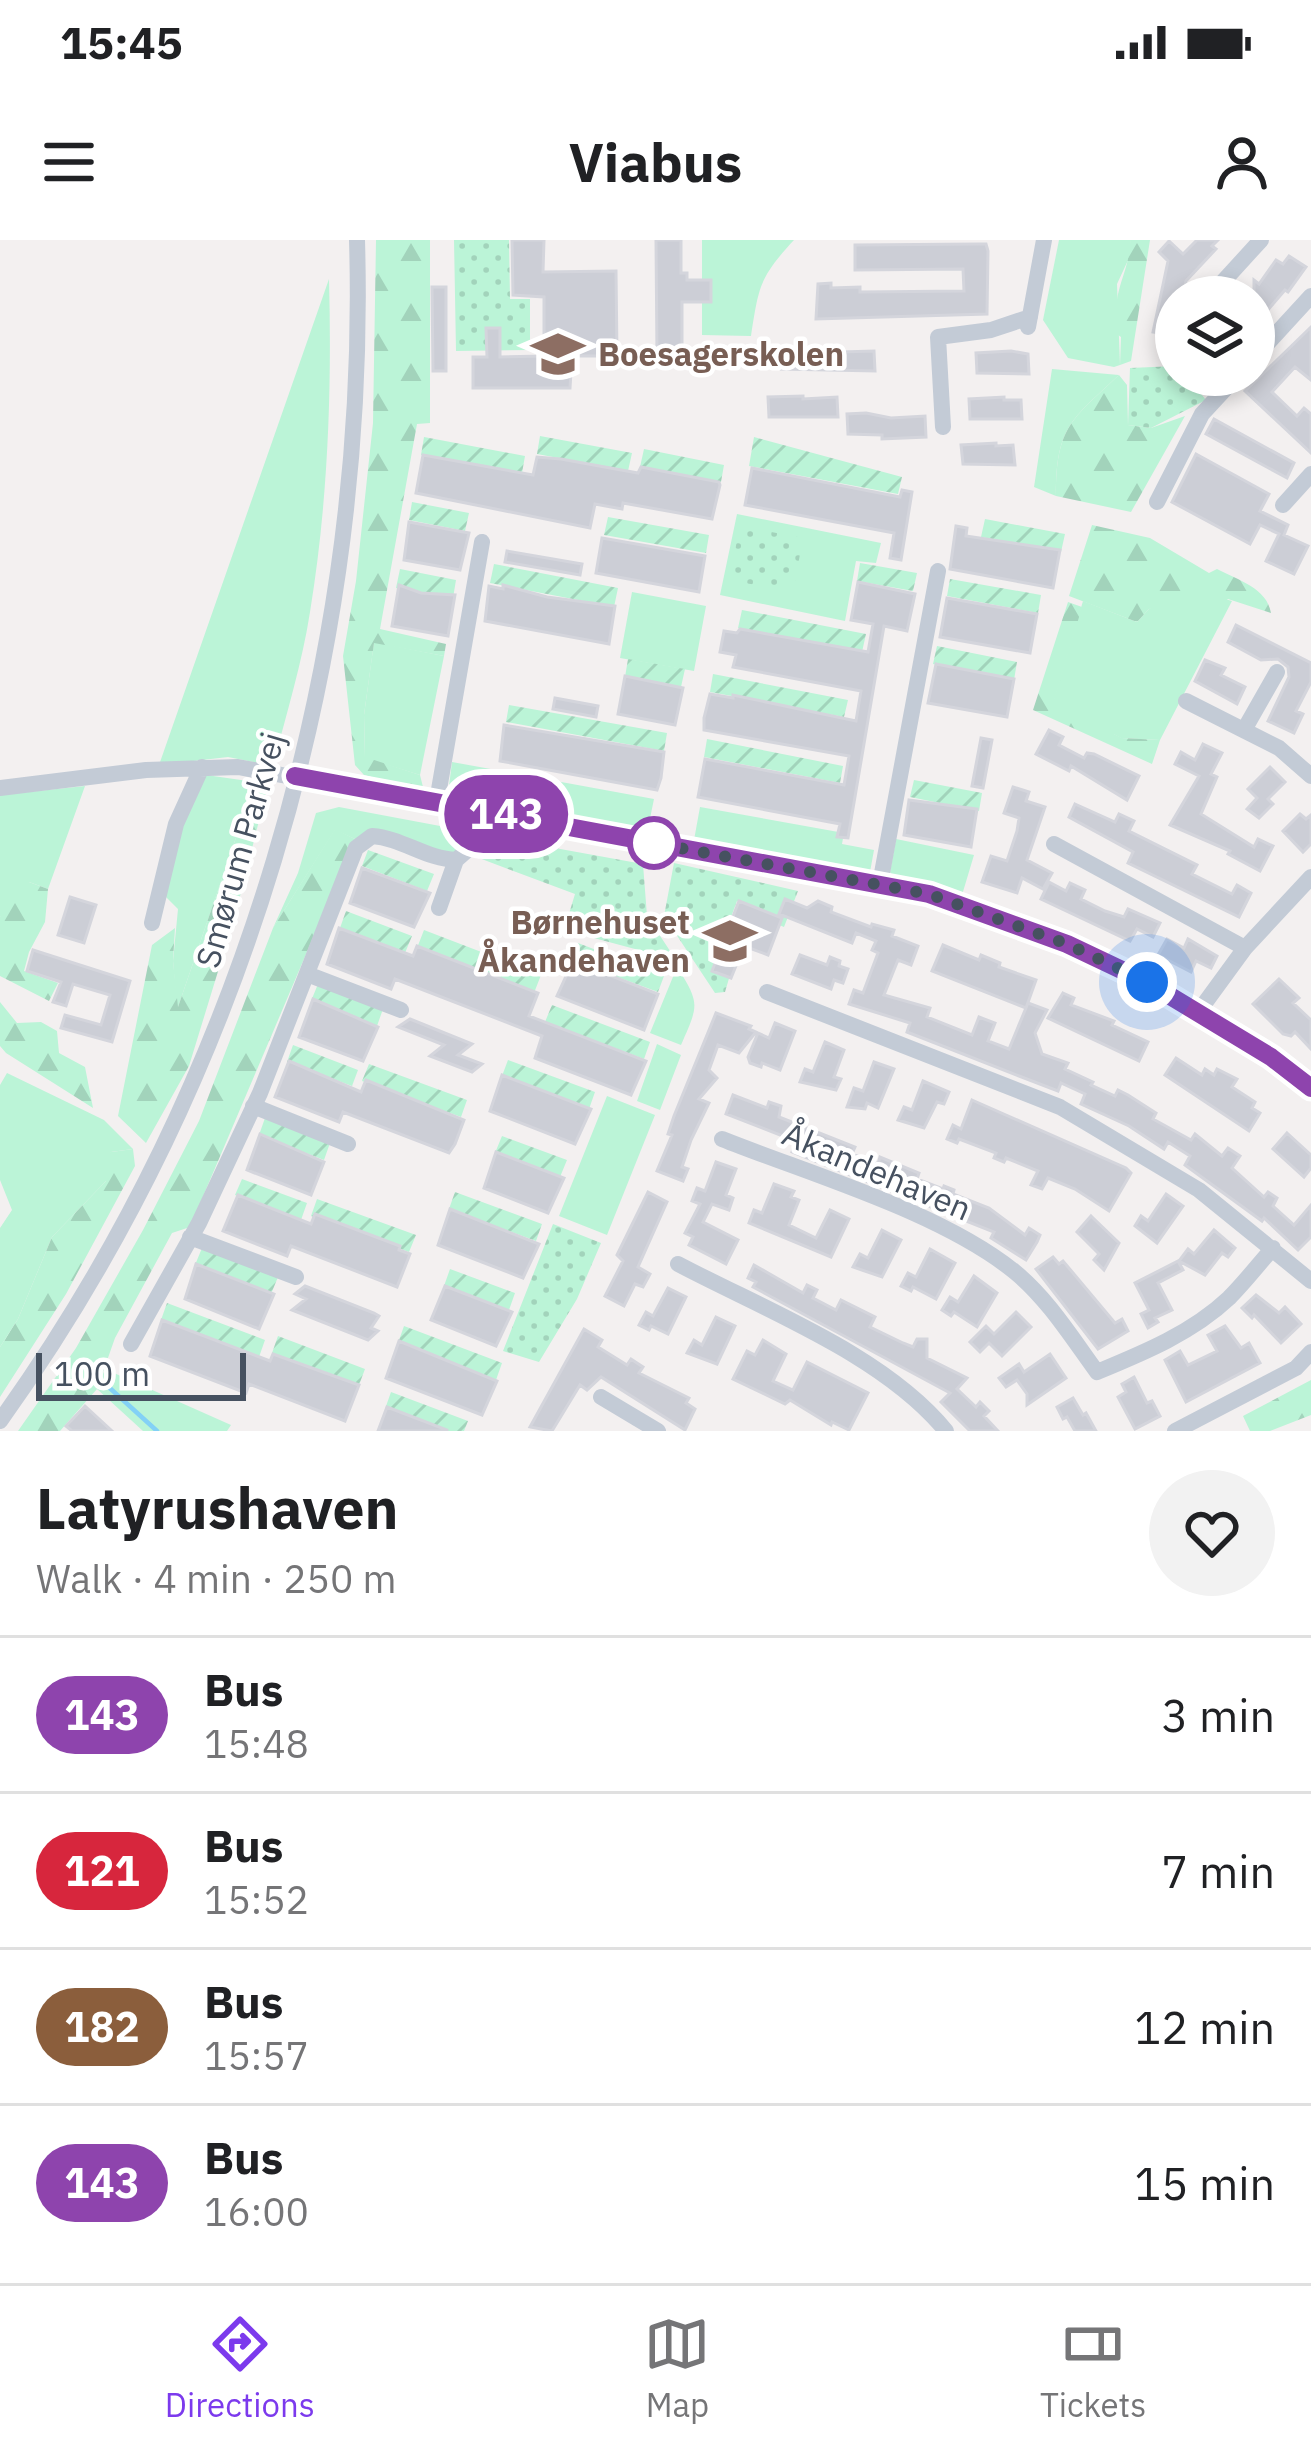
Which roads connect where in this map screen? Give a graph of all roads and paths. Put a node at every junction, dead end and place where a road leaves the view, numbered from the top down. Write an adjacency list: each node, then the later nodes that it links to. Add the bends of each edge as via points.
1 (357, 240): 18 (street, Smørum Parkvej, via 344,521 329,632)
2 (1044, 240): 8 (street, via 1029,322 938,337)
3 (1261, 240): 4 (street)
4 (1228, 276)
5 (1311, 296): 6 (street)
6 (1275, 335)
7 (1219, 396): 10 (street)
8 (943, 427)
9 (1311, 474): 11 (street)
10 (1157, 502)
11 (1282, 505)
12 (482, 542): 21 (street)
13 (938, 571): 25 (street)
14 (1277, 672): 16 (street)
15 (1186, 700): 16 (street)
16 (1244, 730): 19 (street)
17 (202, 766): 18 (street); 20 (street); 28 (street, via 176,824)
18 (295, 776): 21 (street); 46 (street, Smørum Parkvej, via 239,968 159,1156 50,1352)
19 (1311, 776)
20 (0, 788)
21 (437, 801): 22 (street)
22 (487, 810): 24 (street, via 472,846); 25 (street)
23 (1054, 844): 29 (street)
24 (456, 860): 27 (street); 30 (street, via 384,837 362,841)
25 (880, 884): 33 (street, via 1067,944)
26 (1309, 884): 29 (street)
27 (439, 908)
28 (152, 923)
29 (1245, 948): 33 (street)
30 (308, 974): 32 (street); 35 (street)
31 (767, 992): 39 (street, via 1060,1108 1199,1190)
32 (400, 1010)
33 (1199, 1011): 34 (street)
34 (1311, 1088)
35 (253, 1106): 37 (street); 38 (street)
36 (722, 1139): 39 (street, Åkandehaven, via 956,1232 1017,1274 1097,1372 1194,1324)
37 (348, 1144)
38 (190, 1238): 41 (street); 43 (street)
39 (1273, 1248): 42 (street)
40 (678, 1264): 48 (street, via 883,1371)
41 (296, 1277)
42 (1311, 1281)
43 (131, 1344)
44 (1311, 1352): 49 (street, via 1296,1368)
45 (601, 1396): 47 (street)
46 (0, 1421)
47 (658, 1431)
48 (946, 1431)
49 (1174, 1431)

